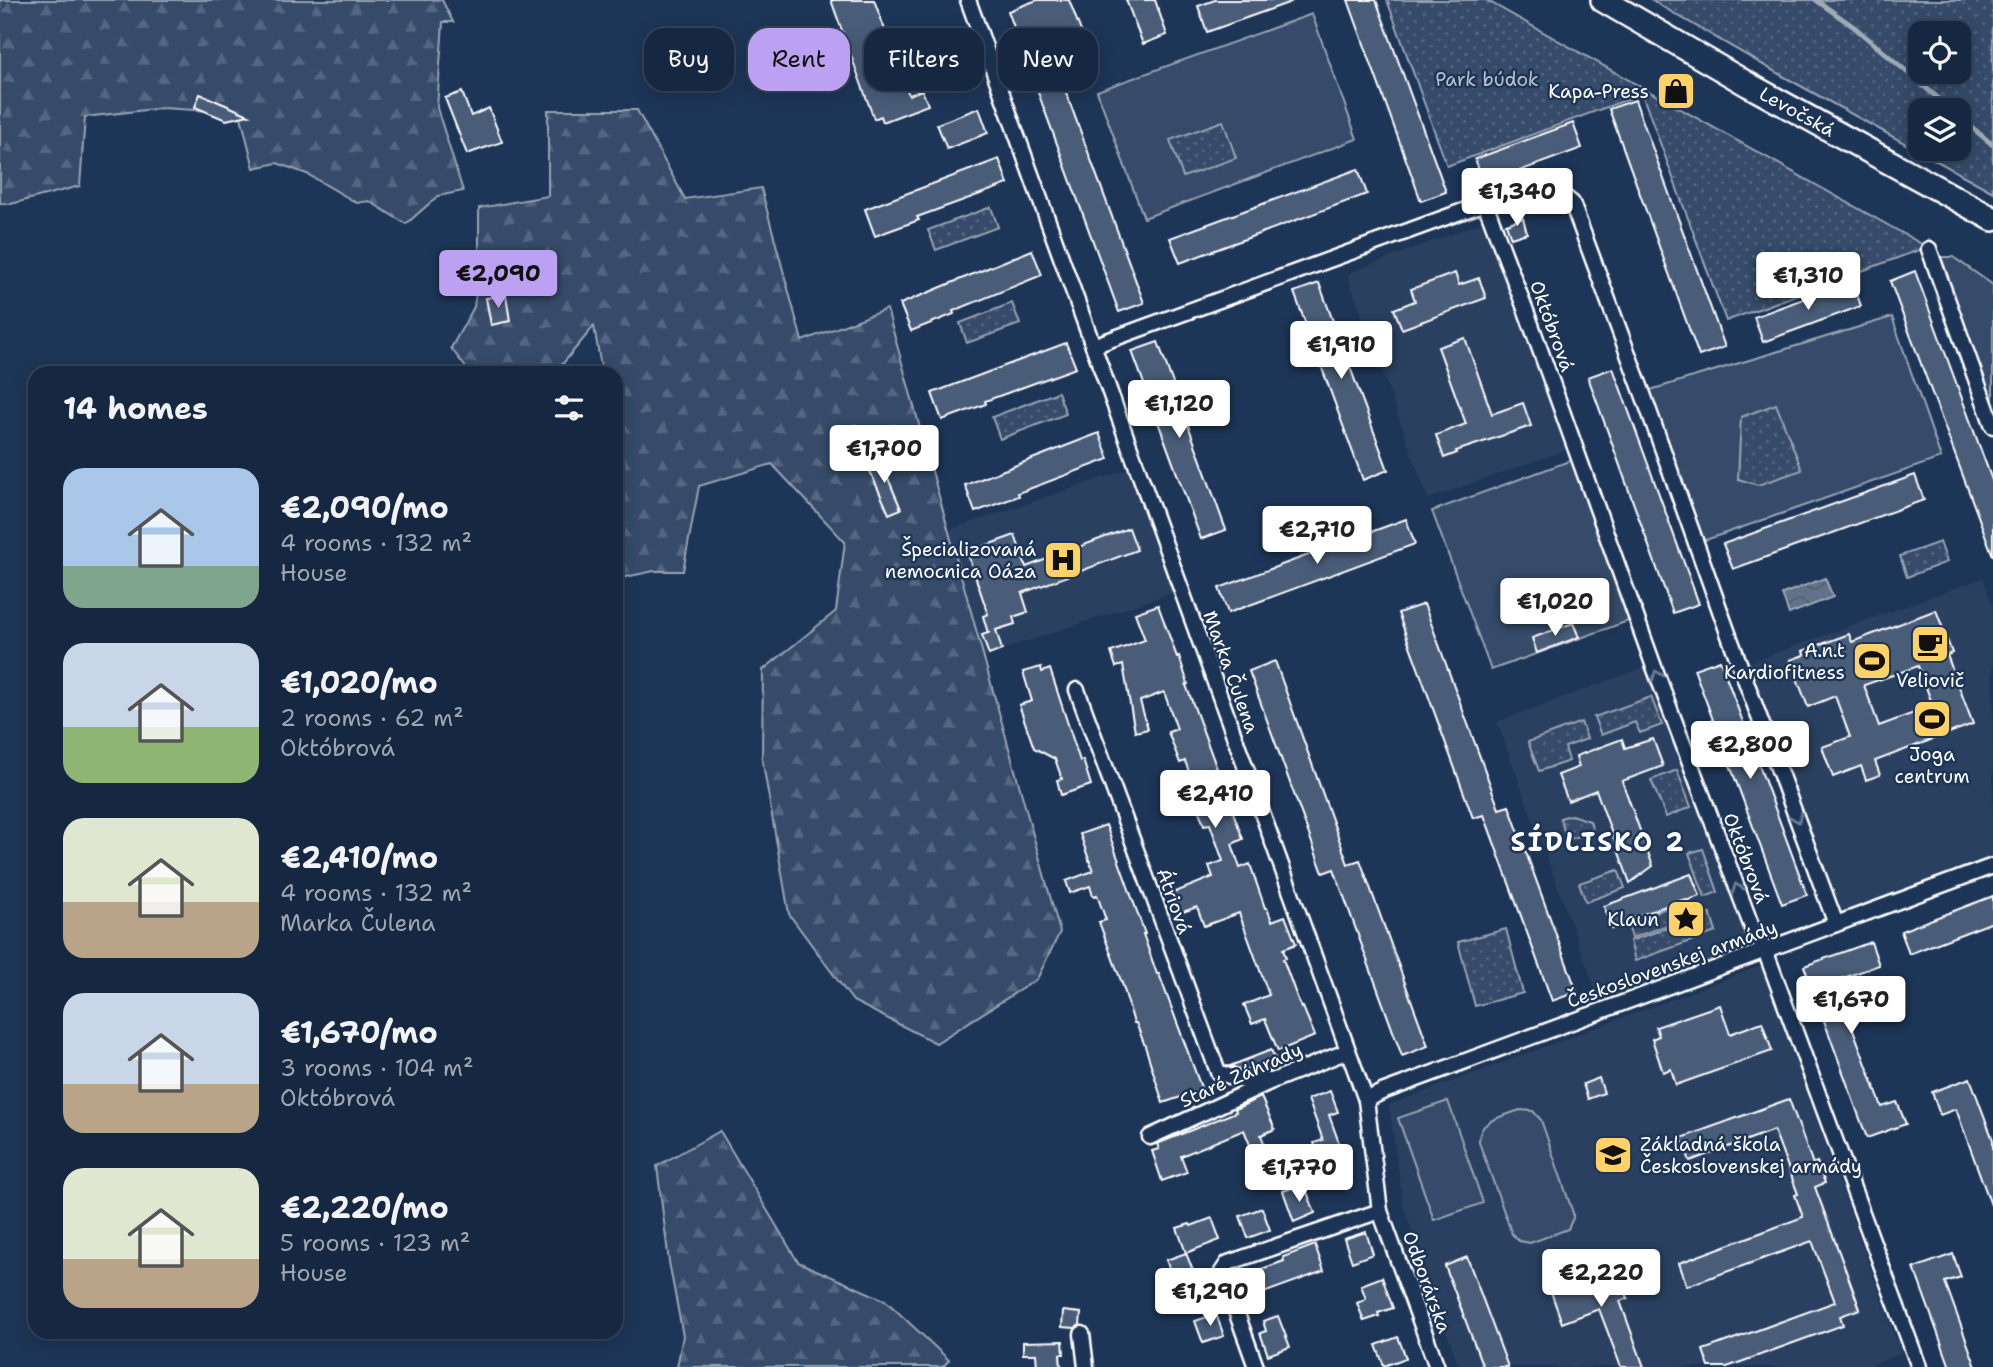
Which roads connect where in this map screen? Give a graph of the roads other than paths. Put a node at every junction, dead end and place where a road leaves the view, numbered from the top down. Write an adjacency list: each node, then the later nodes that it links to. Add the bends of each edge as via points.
1 (968, 0): 6 (street, Marka Čulena)
2 (1603, 0): 4 (main road, Levočská)
3 (1485, 203): 6 (street); 10 (street, one-way to 10, via 1548,184 1572,203); 11 (street, Októbrová, one-way to 3, via 1753,930 1645,643)
4 (1993, 219)
5 (1929, 249): 7 (street)
6 (1093, 346): 12 (street, Marka Čulena)
7 (1993, 426)
8 (1077, 690): 13 (street, Átriová, via 1217,1072 1240,1080)
9 (1993, 866): 10 (street, Československej armády)
10 (1836, 924): 11 (street, Československej armády)
11 (1765, 950): 14 (street, Československej armády); 21 (street, Októbrová)
12 (1348, 1051): 13 (street, Staré Záhrady); 14 (street, Odborárska)
13 (1272, 1081): 15 (street, Staré Záhrady)
14 (1366, 1100): 16 (street, Odborárska)
15 (1150, 1137)
16 (1380, 1211): 19 (street, via 1228,1263 1222,1272); 20 (street, Odborárska)
17 (1082, 1334): 18 (street)
18 (1086, 1367)
19 (1256, 1367)
20 (1437, 1367)
21 (1919, 1367)

